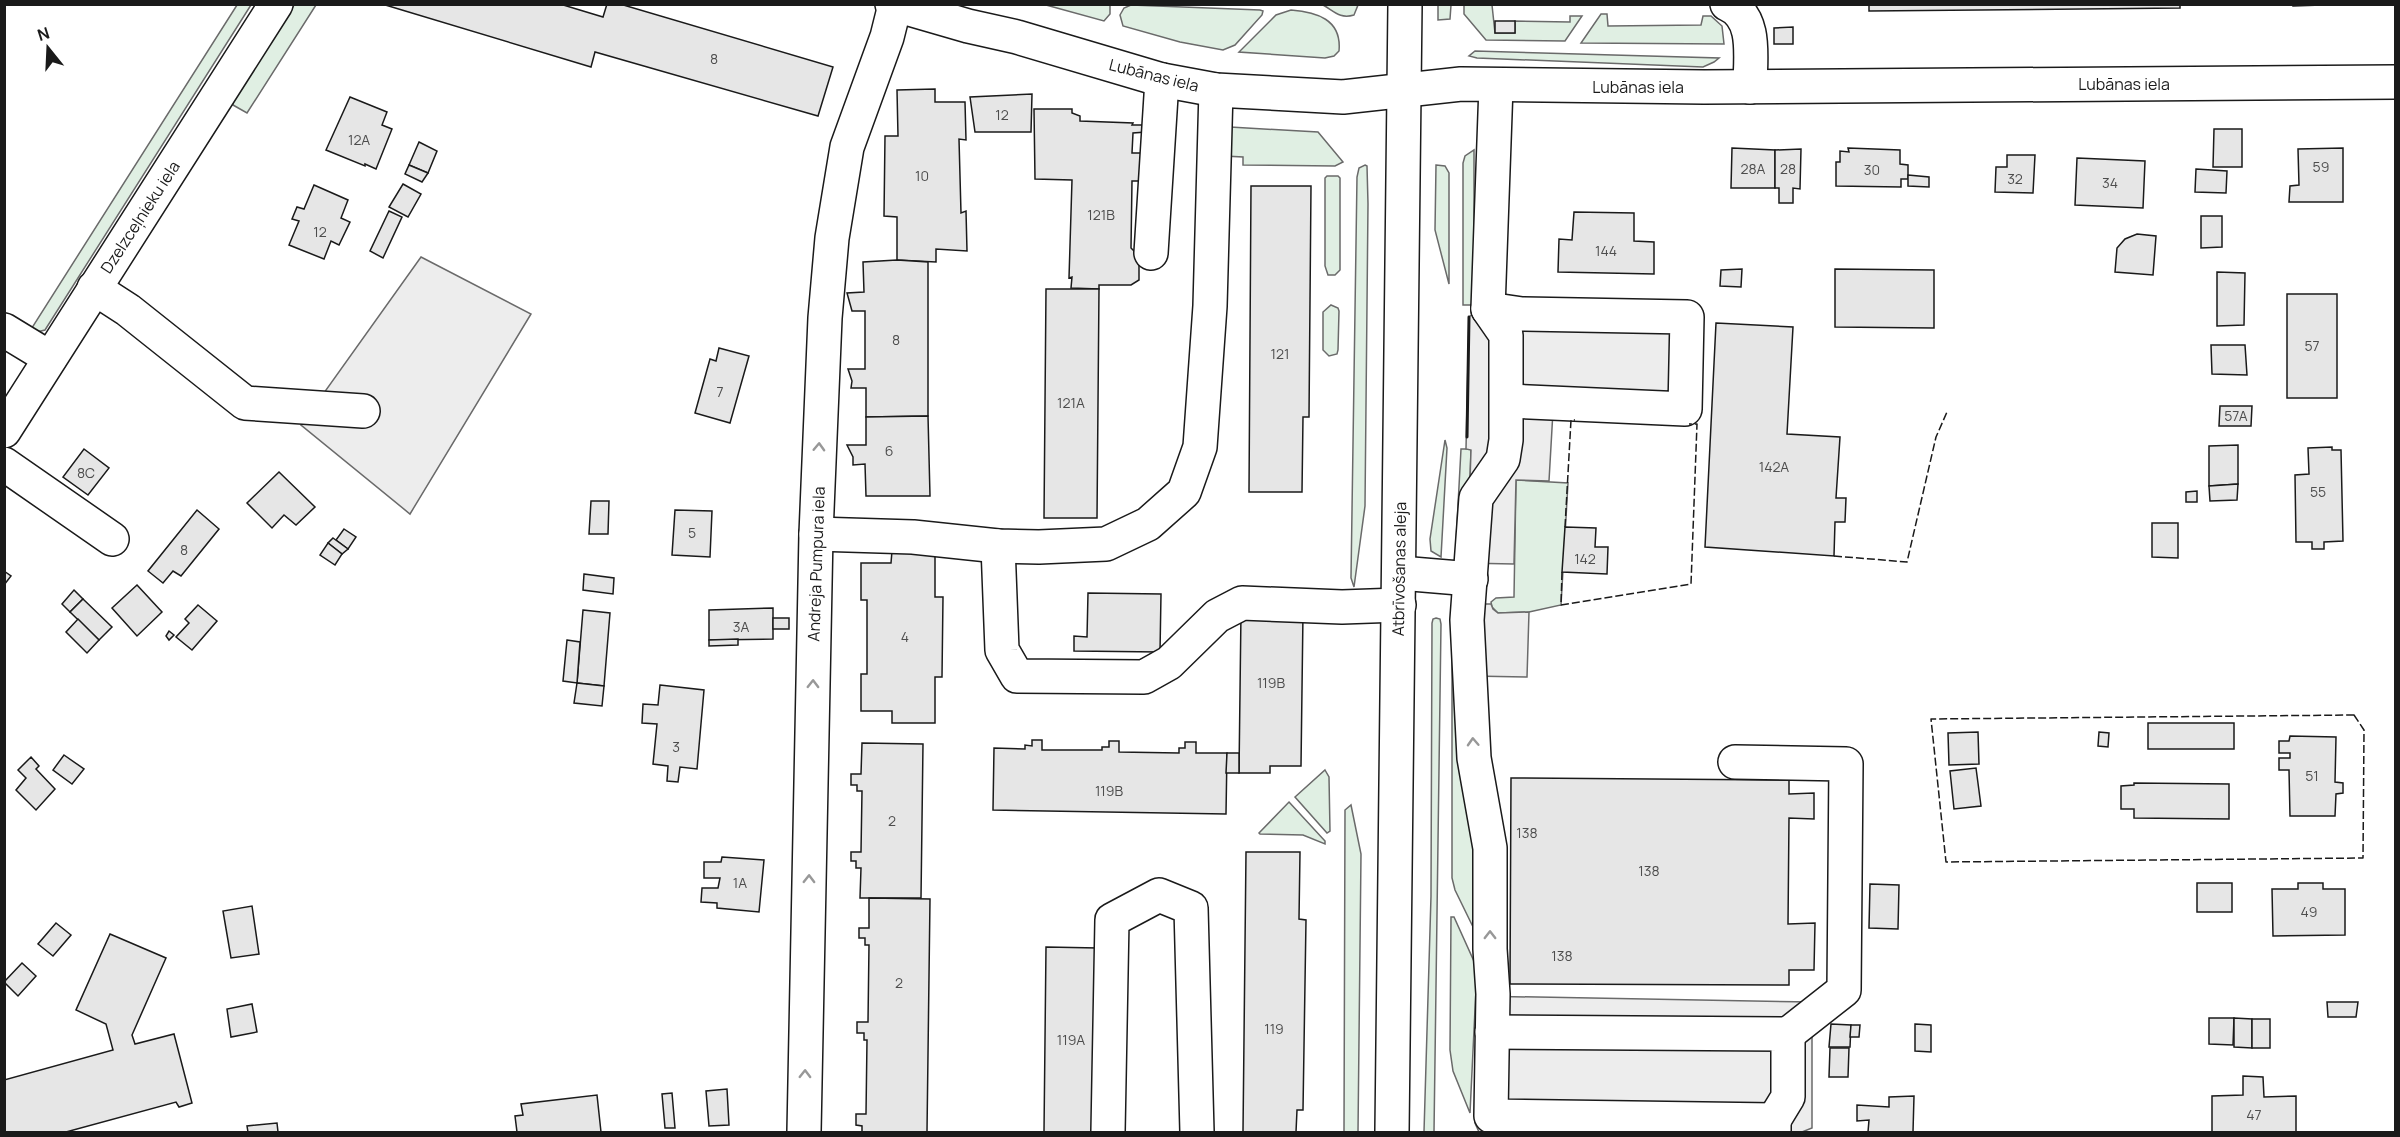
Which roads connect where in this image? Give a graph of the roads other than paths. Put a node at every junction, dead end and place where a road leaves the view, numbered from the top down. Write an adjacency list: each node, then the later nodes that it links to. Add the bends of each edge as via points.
1 (276, 4): 13 (street, Dzelzceļnieku iela)
2 (1405, 4): 11 (street, Atbrīvošanas aleja)
3 (1726, 4): 9 (street, via 1742,14 1749,31)
4 (894, 5): 5 (street, Lubānas iela); 21 (street, Andreja Pumpura iela, one-way to 4, via 832,238 847,147 887,37)
5 (971, 15): 6 (street, Lubānas iela, via 1017,37)
6 (1162, 80): 10 (street, Lubānas iela); 12 (street)
7 (2396, 82): 9 (street, Lubānas iela)
8 (1496, 86): 9 (street, Lubānas iela); 11 (street, Lubānas iela, via 1461,84); 14 (street)
9 (1750, 87)
10 (1216, 90): 11 (street, Lubānas iela, via 1342,97); 23 (street, via 1210,306 1200,447 1184,492 1148,524 1106,544)
11 (1404, 90): 25 (street, Atbrīvošanas aleja)
12 (1151, 253)
13 (94, 288): 16 (street, Dzelzceļnieku iela); 18 (street, via 128,310 245,403)
14 (1488, 309): 17 (street, via 1506,335); 17 (street, via 1522,314 1687,317 1685,409)
15 (4, 330): 16 (street)
16 (50, 358): 19 (street, Dzelzceļnieku iela)
17 (1507, 401): 24 (street, via 1503,459 1476,498)
18 (363, 411)
19 (4, 431)
20 (4, 464): 22 (street)
21 (816, 534): 23 (street, via 913,537); 30 (street, Andreja Pumpura iela, one-way to 21)
22 (112, 539)
23 (998, 546): 25 (street, via 1002,650 1017,676 1144,676 1169,663 1217,616 1242,603 1342,607)
24 (1472, 579): 25 (street); 27 (street, one-way to 24, via 1490,848 1474,758 1467,620)
25 (1400, 589): 33 (street, Atbrīvošanas aleja)
26 (1736, 762): 28 (street, via 1846,764 1844,990)
27 (1491, 1032): 28 (street); 29 (street, via 1491,1116)
28 (1788, 1034): 29 (street, via 1788,1097)
29 (1774, 1126)
30 (804, 1132)
31 (1108, 1132): 32 (street, via 1112,920 1159,895 1191,908)
32 (1197, 1132)
33 (1392, 1132)

